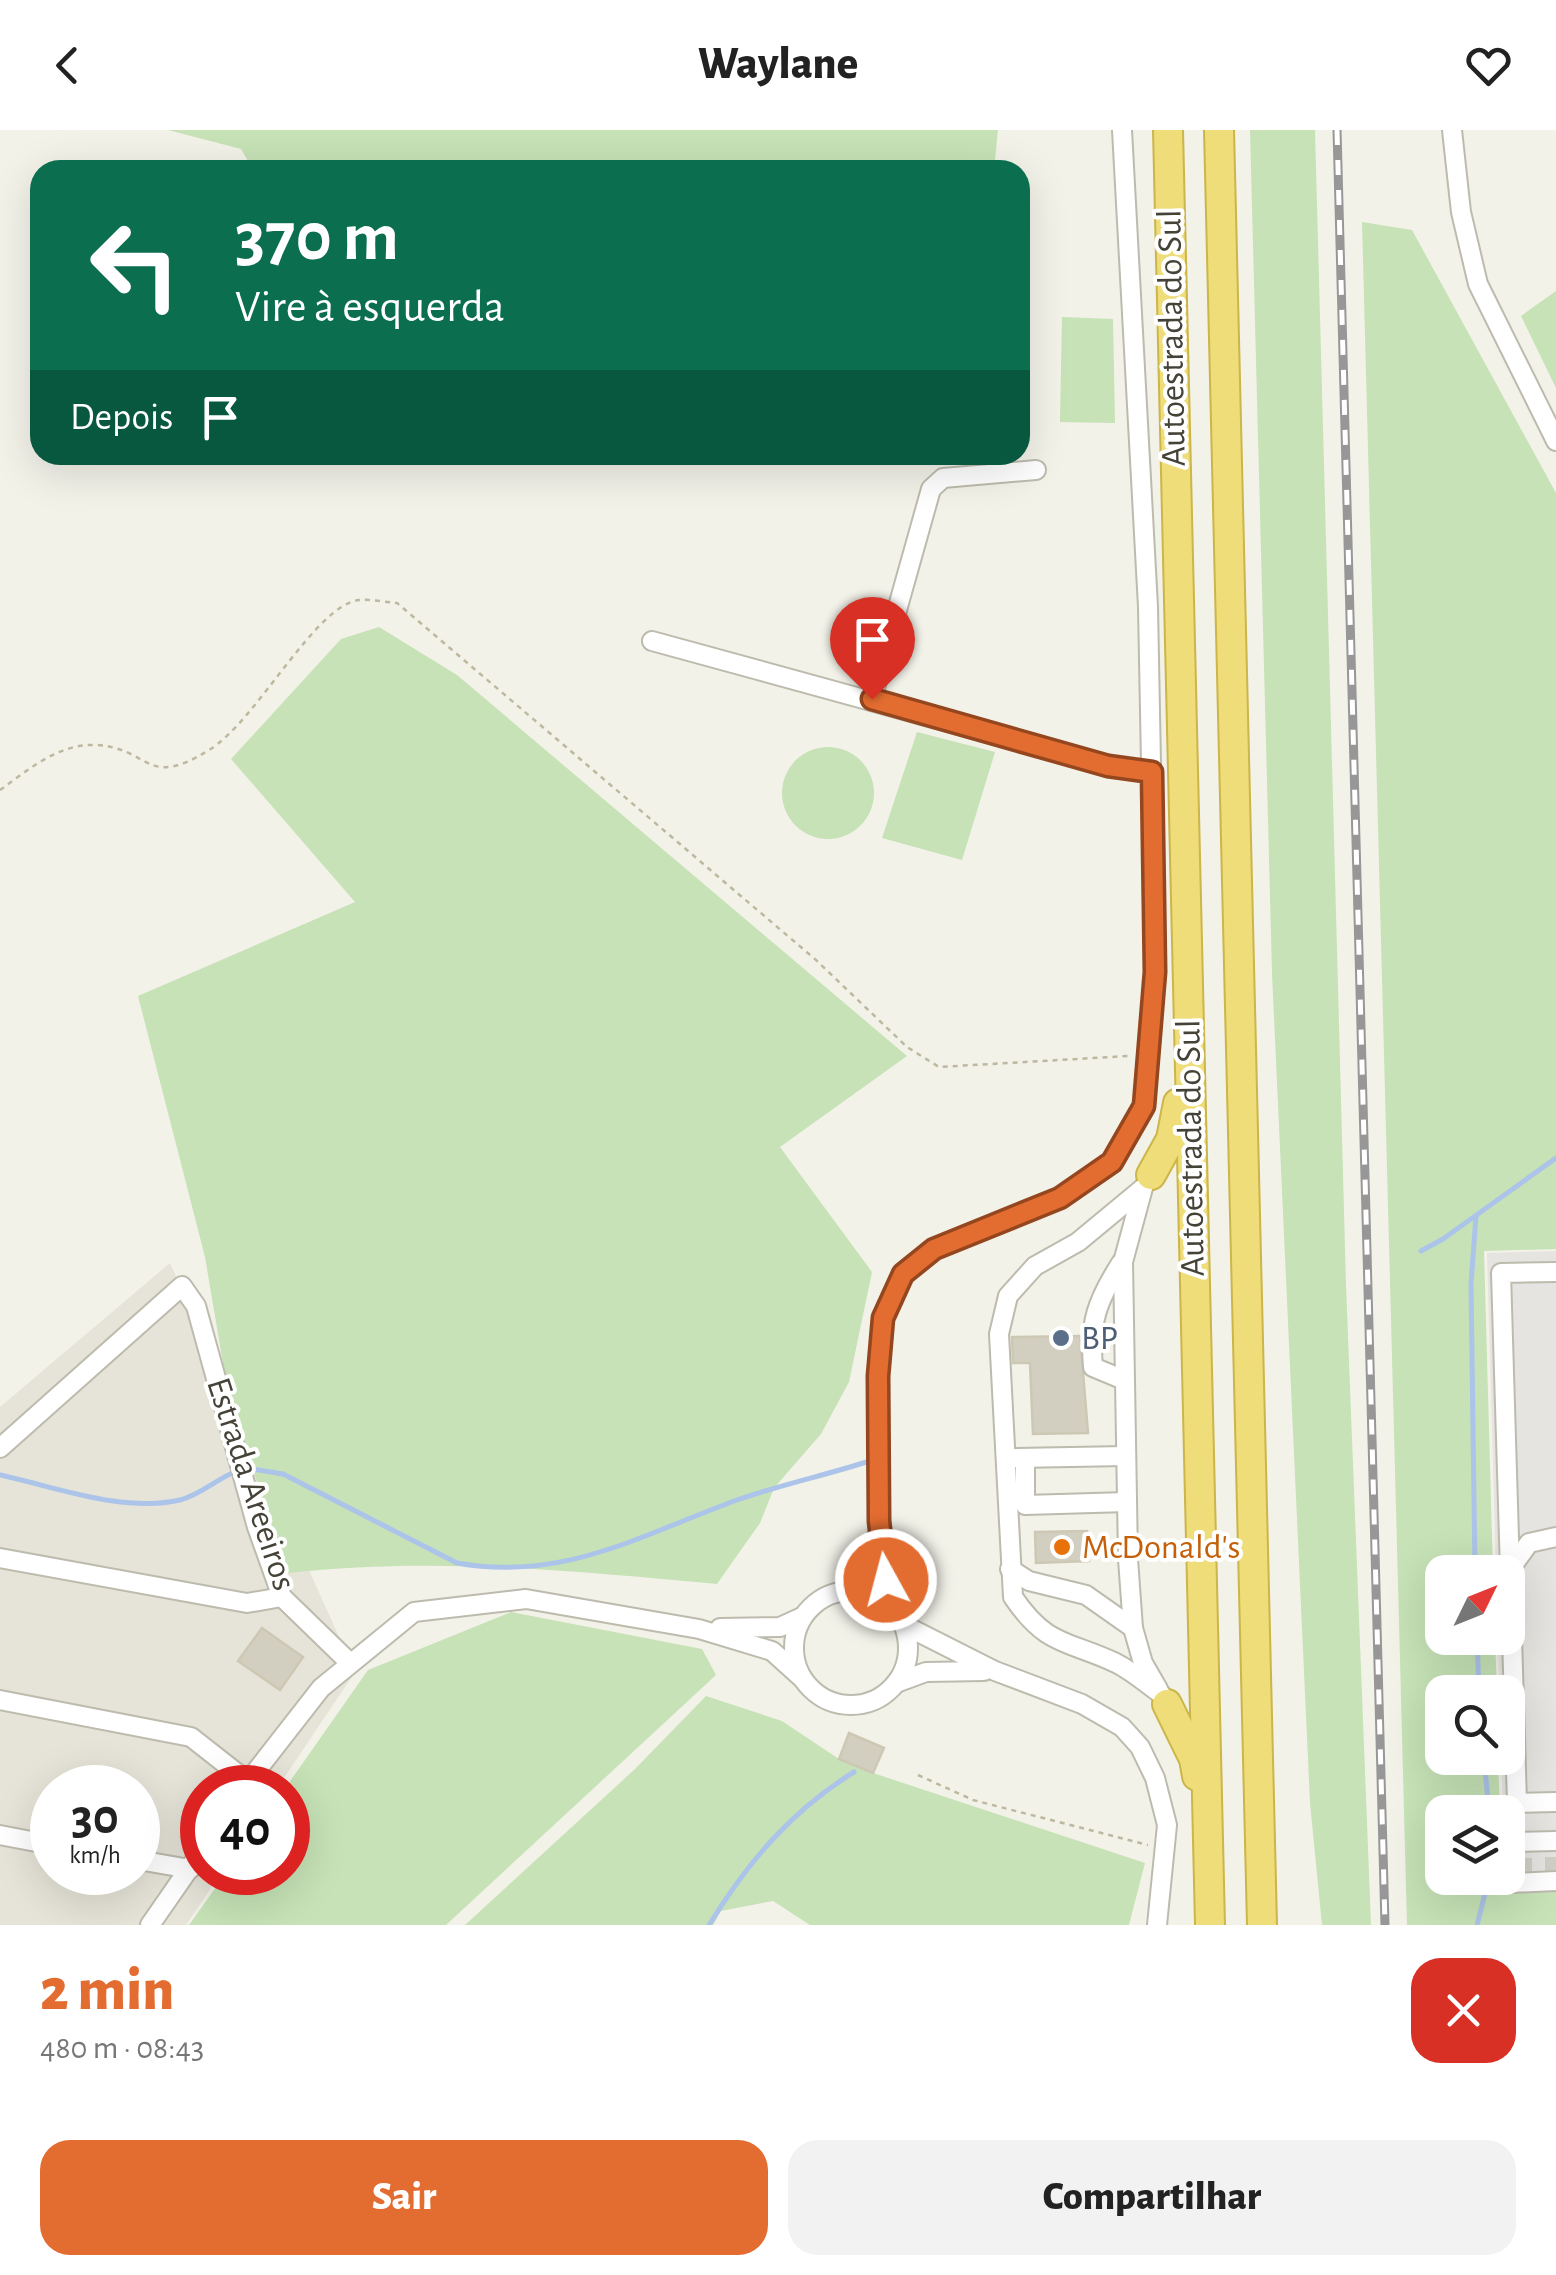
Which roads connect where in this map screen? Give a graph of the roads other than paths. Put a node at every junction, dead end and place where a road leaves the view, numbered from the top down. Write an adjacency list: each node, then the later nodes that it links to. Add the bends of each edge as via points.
1 (1122, 130): 9 (street)
2 (1168, 130): 10 (highway, Autoestrada do Sul)
3 (1220, 130): 50 (highway, Autoestrada do Sul)
4 (1452, 130): 5 (street, via 1460,212 1478,284)
5 (1556, 440)
6 (1036, 470): 8 (street, via 943,478 931,489)
7 (652, 641): 8 (street)
8 (872, 699): 9 (street, via 1108,766)
9 (1152, 772): 20 (street, via 1155,972 1144,1106 1112,1162 1060,1198 934,1249 903,1274 883,1318)
10 (1188, 1017): 11 (highway, via 1171,1138); 44 (highway, Autoestrada do Sul)
11 (1147, 1182): 12 (street); 17 (street, via 1078,1242 1035,1266 1008,1296 999,1334)
12 (1124, 1258): 14 (street); 14 (street, via 1097,1302 1091,1352 1093,1367)
13 (1556, 1272): 22 (street, via 1501,1273)
14 (1124, 1380): 16 (street)
15 (0, 1448): 27 (street, Estrada Areeiros, via 182,1286 196,1306)
16 (1126, 1456): 18 (street); 19 (street)
17 (1004, 1458): 18 (street); 25 (street)
18 (1025, 1458): 19 (street, via 1024,1505)
19 (1127, 1502): 32 (street)
20 (879, 1521): 26 (street, via 868,1566); 28 (street)
21 (1556, 1537): 23 (street, via 1539,1539)
22 (1509, 1555)
23 (1519, 1555)
24 (0, 1558): 27 (street, via 247,1603)
25 (1010, 1568): 32 (street, via 1086,1595); 38 (street, via 1013,1598 1030,1622 1050,1638 1118,1664)
26 (849, 1592): 28 (street, via 871,1595); 29 (street, via 816,1602)
27 (282, 1597): 34 (street, Estrada Areeiros)
28 (893, 1609): 30 (street)
29 (802, 1617): 31 (street, via 780,1627); 36 (street, via 794,1638)
30 (904, 1626): 35 (street); 37 (street, via 908,1649)
31 (699, 1628): 34 (street, via 526,1599 414,1612); 36 (street, via 772,1651)
32 (1134, 1628): 38 (street, via 1143,1664)
33 (1512, 1655): 42 (street, via 1516,1803)
34 (350, 1663): 41 (street, via 321,1688)
35 (994, 1671): 37 (street, via 926,1672); 48 (street, via 1082,1704 1122,1726 1140,1746 1167,1825)
36 (802, 1678): 37 (street, via 827,1700 853,1705)
37 (896, 1684)
38 (1164, 1699): 44 (highway, via 1194,1760)
39 (0, 1700): 40 (street, via 191,1737)
40 (223, 1765)
41 (260, 1765)
42 (1547, 1802)
43 (0, 1835): 45 (street)
44 (1208, 1838): 49 (highway, Autoestrada do Sul)
45 (30, 1840)
46 (180, 1884): 47 (street)
47 (150, 1925)
48 (1156, 1925)
49 (1210, 1925)
50 (1262, 1925)

